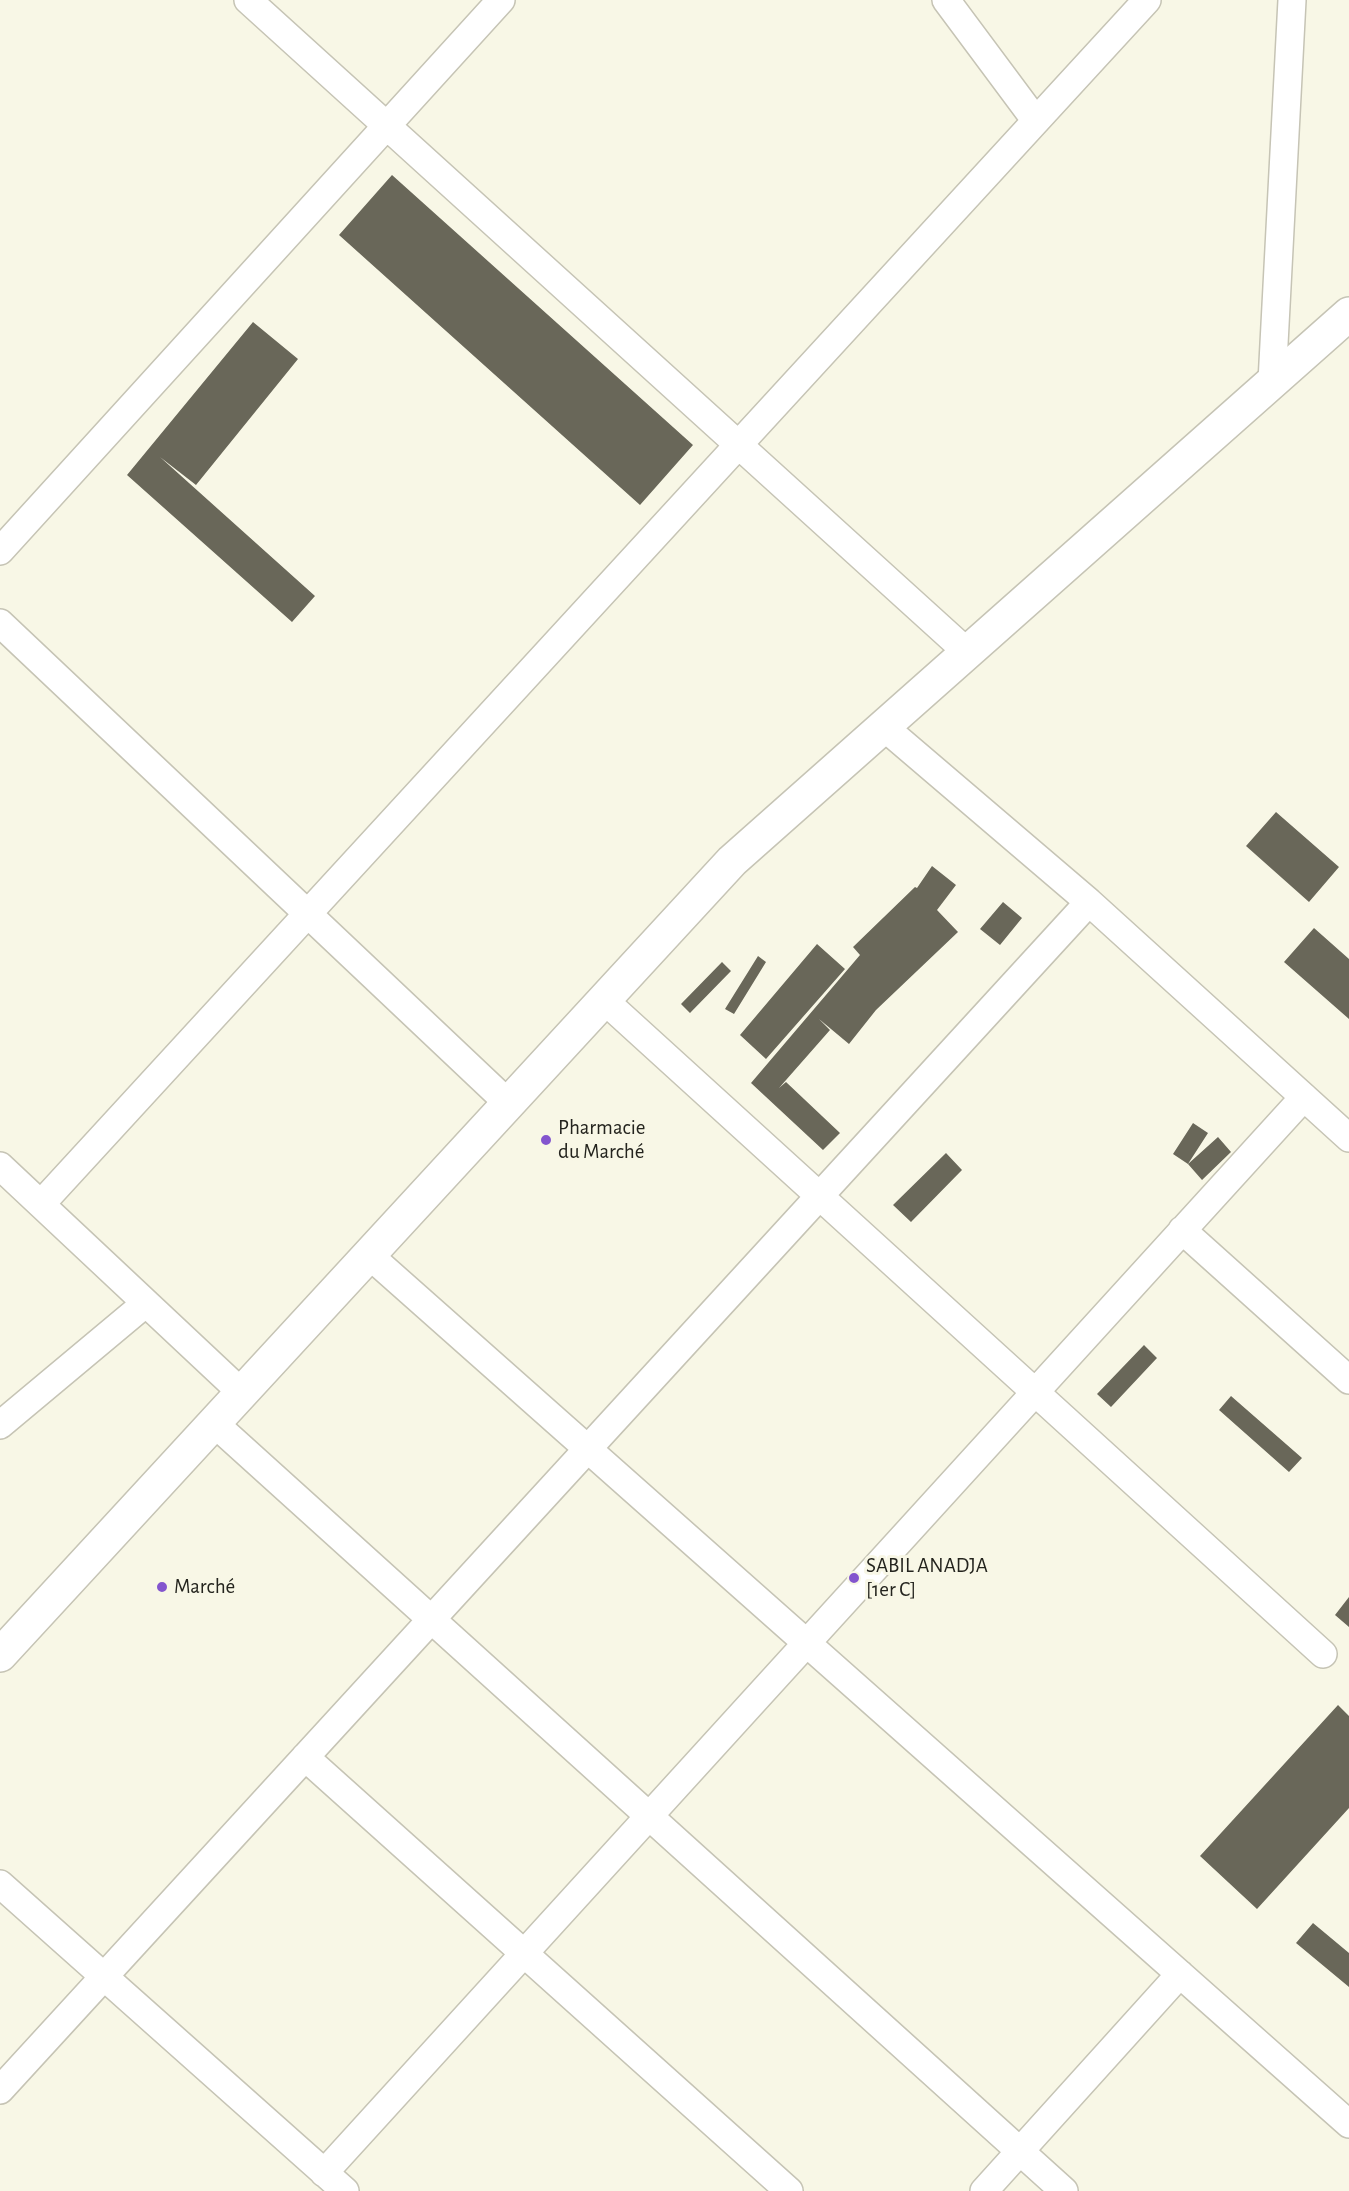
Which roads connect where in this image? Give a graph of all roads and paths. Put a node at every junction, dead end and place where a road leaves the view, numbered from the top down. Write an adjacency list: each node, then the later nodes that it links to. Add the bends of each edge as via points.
1 (248, 0): 7 (street)
2 (501, 0): 7 (street)
3 (945, 0): 6 (street)
4 (1147, 0): 6 (street)
5 (1292, 0): 9 (street)
6 (1036, 121): 10 (street)
7 (387, 126): 10 (street); 11 (street)
8 (1349, 314): 9 (main road)
9 (1272, 382): 13 (main road)
10 (739, 445): 13 (street); 16 (street)
11 (0, 551)
12 (0, 624): 16 (street)
13 (967, 652): 14 (main road)
14 (884, 727): 15 (street); 17 (main road, via 732,861)
15 (1089, 902): 18 (street); 22 (street)
16 (307, 914): 19 (street); 23 (street)
17 (604, 1000): 19 (main road); 22 (street)
18 (1304, 1097): 20 (street); 24 (street)
19 (509, 1104): 25 (main road)
20 (1349, 1138)
21 (0, 1166): 23 (street)
22 (820, 1195): 28 (street); 32 (street)
23 (41, 1204): 26 (street)
24 (1182, 1230): 27 (street); 28 (street)
25 (369, 1255): 29 (main road); 32 (street)
26 (146, 1304): 29 (street); 31 (street)
27 (1349, 1380)
28 (1035, 1392): 34 (street); 35 (street)
29 (242, 1393): 30 (main road)
30 (214, 1423): 33 (street); 36 (main road)
31 (0, 1425)
32 (587, 1449): 33 (street); 34 (street)
33 (431, 1619): 37 (street); 38 (street)
34 (807, 1643): 38 (street); 41 (street)
35 (1323, 1654)
36 (0, 1655)
37 (304, 1757): 40 (street); 42 (street)
38 (649, 1816): 40 (street); 45 (street)
39 (0, 1884): 42 (street)
40 (524, 1953): 46 (street); 48 (street)
41 (1180, 1974): 44 (street); 45 (street)
42 (104, 1977): 43 (street); 46 (street)
43 (0, 2090)
44 (1349, 2124)
45 (1020, 2151): 49 (street); 50 (street)
46 (324, 2173): 47 (street)
47 (345, 2191)
48 (789, 2191)
49 (984, 2191)
50 (1064, 2191)

